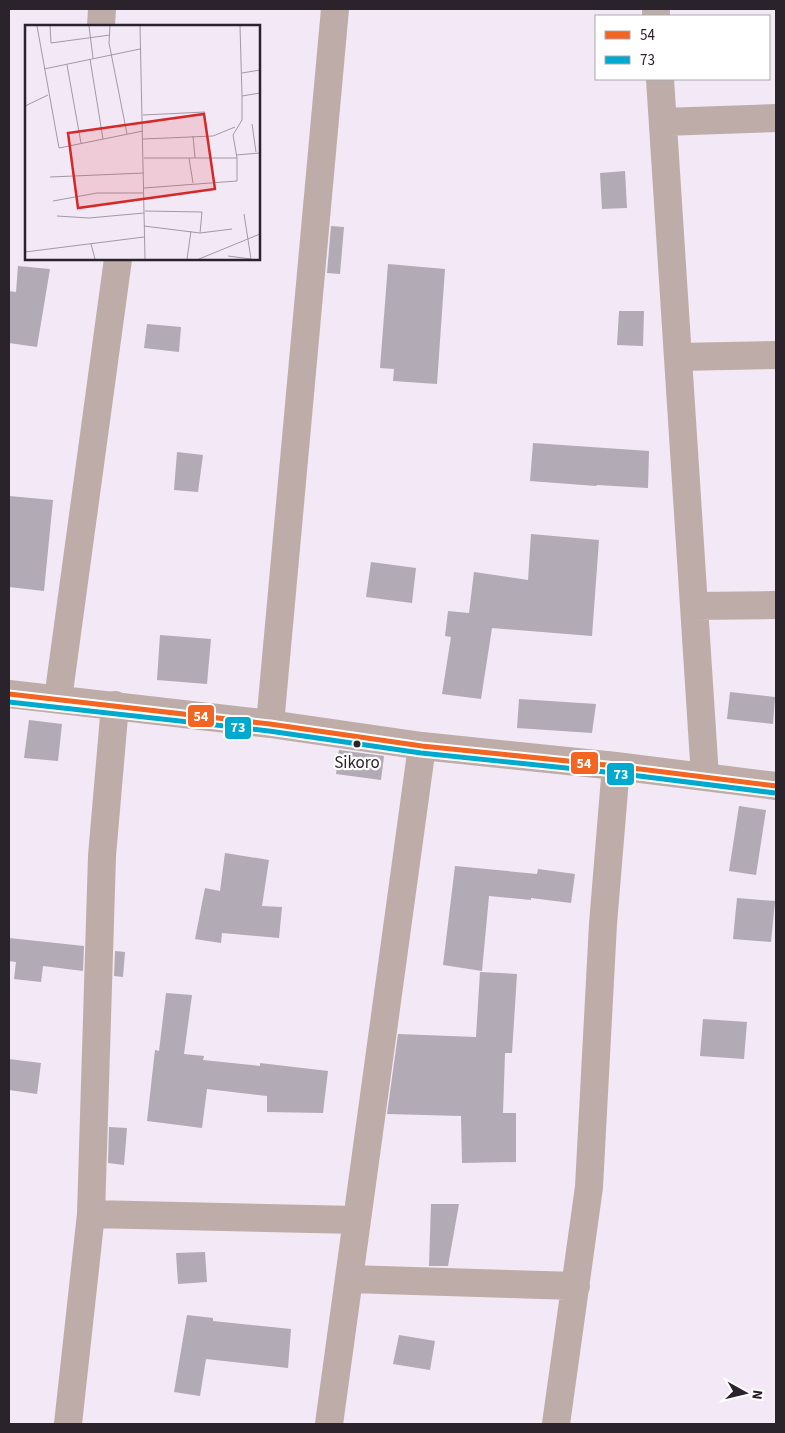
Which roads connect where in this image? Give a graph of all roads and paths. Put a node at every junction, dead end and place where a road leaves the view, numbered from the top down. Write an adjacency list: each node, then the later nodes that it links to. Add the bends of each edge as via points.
1 (102, 9): 3 (street)
2 (335, 9): 15 (street)
3 (101, 25)
4 (660, 80): 6 (street)
5 (776, 118): 6 (street)
6 (663, 122): 9 (street)
7 (118, 260): 13 (street)
8 (776, 355): 9 (street)
9 (678, 357): 11 (street)
10 (776, 605): 11 (street)
11 (694, 606): 18 (street)
12 (9, 694): 13 (street)
13 (58, 699): 14 (street)
14 (115, 705): 15 (street); 20 (street, via 102,856)
15 (270, 724): 16 (street)
16 (422, 746): 17 (street); 21 (street)
17 (616, 766): 18 (street); 23 (street, via 603,924 589,1187)
18 (705, 777): 19 (street)
19 (776, 786)
20 (91, 1214): 21 (street); 24 (street)
21 (357, 1220): 22 (street)
22 (349, 1279): 23 (street); 25 (street)
23 (576, 1286): 26 (street)
24 (68, 1424)
25 (329, 1424)
26 (556, 1424)

